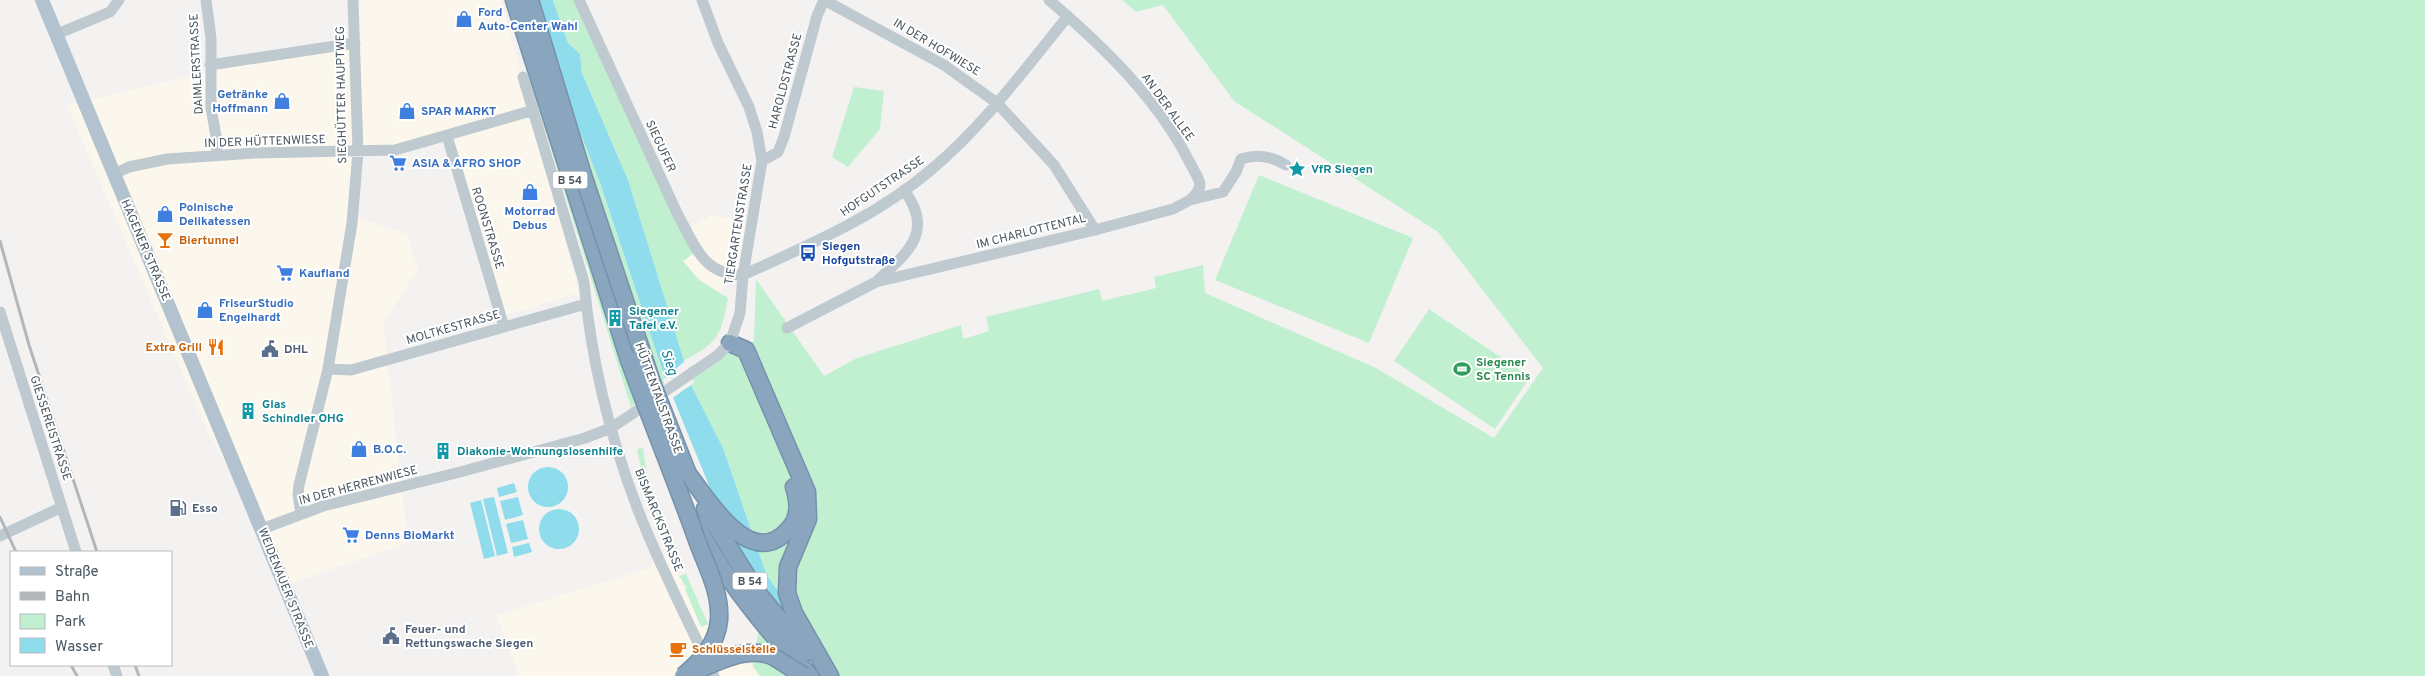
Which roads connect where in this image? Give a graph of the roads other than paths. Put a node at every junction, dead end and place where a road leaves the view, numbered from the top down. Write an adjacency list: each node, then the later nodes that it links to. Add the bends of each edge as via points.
1 (42, 0): 12 (main road, HAGENER STRASSE)
2 (119, 0): 12 (street, via 110,12)
3 (206, 0): 14 (street, DAIMLERSTRASSE, via 211,38)
4 (353, 0): 13 (street, SIEGHÜTTER HAUPTWEG)
5 (514, 0): 37 (highway, HÜTTENTALSTRASSE / B 54, bridge, via 622,341)
6 (530, 0): 36 (highway, HÜTTENTALSTRASSE / B 54, bridge, via 604,242)
7 (579, 0): 27 (street, SIEGUFER, via 697,251 718,271)
8 (702, 0): 21 (street, TIERGARTENSTRASSE, via 718,43 749,107)
9 (824, 0): 16 (street, IN DER HOFWIESE, via 944,65); 21 (street, HAROLDSTRASSE, via 784,137 778,152)
10 (1049, 0): 11 (street, AN DER ALLEE)
11 (1068, 16): 16 (street, HOFGUTSTRASSE); 25 (street, AN DER ALLEE, via 1137,86 1182,146 1200,184 1198,192)
12 (56, 34): 23 (main road, HAGENER STRASSE)
13 (355, 43): 14 (street); 19 (street, SIEGHÜTTER HAUPTWEG)
14 (210, 65): 20 (street, DAIMLERSTRASSE)
15 (523, 77): 17 (street, BISMARCKSTRASSE)
16 (997, 103): 24 (street, HOFGUTSTRASSE, via 954,149); 26 (street, IN DER HOFWIESE, via 1054,165)
17 (534, 110): 18 (street, IN DER HÜTTENWIESE); 29 (street, BISMARCKSTRASSE, via 584,282)
18 (447, 136): 19 (street, IN DER HÜTTENWIESE, via 395,150); 31 (street, ROONSTRASSE)
19 (358, 152): 20 (street, IN DER HÜTTENWIESE); 34 (street, SIEGHÜTTER HAUPTWEG, via 352,223)
20 (216, 155): 23 (street, IN DER HÜTTENWIESE, via 167,158)
21 (762, 160): 27 (street, TIERGARTENSTRASSE)
22 (1286, 165): 25 (street, via 1271,157 1240,159 1223,192)
23 (114, 174): 38 (main road, HAGENER STRASSE)
24 (904, 190): 27 (street, HOFGUTSTRASSE, via 845,227); 28 (street, IM CHARLOTTENTAL, via 912,202 919,228 913,246)
25 (1190, 200): 26 (street, IM CHARLOTTENTAL, via 1173,209)
26 (1095, 230): 28 (street, IM CHARLOTTENTAL)
27 (744, 275): 33 (street, TIERGARTENSTRASSE, via 740,313)
28 (876, 282): 32 (street, IM CHARLOTTENTAL)
29 (586, 304): 31 (street, MOLTKESTRASSE); 35 (street, BISMARCKSTRASSE)
30 (0, 312): 39 (street, GIESSEREISTRASSE)
31 (504, 327): 34 (street, MOLTKESTRASSE, via 351,370)
32 (787, 328)
33 (730, 343): 35 (street, IN DER HERRENWIESE, bridge); 36 (highway, via 797,497 797,515 787,532 770,541 752,542 725,522); 50 (highway, via 746,350 807,492 808,519 786,575 787,593 794,613)
34 (328, 369): 40 (street, SIEGHÜTTER HAUPTWEG, via 299,485)
35 (611, 428): 40 (street, IN DER HERRENWIESE, via 549,449); 44 (street, BISMARCKSTRASSE, via 642,519)
36 (688, 474): 50 (highway, HÜTTENTALSTRASSE / B 54, via 718,532 758,592)
37 (681, 494): 46 (highway, bridge, via 716,591 720,611 714,641); 49 (highway, HÜTTENTALSTRASSE / B 54, bridge, via 716,559 766,628)
38 (250, 500): 41 (main road, WEIDENAUER STRASSE)
39 (62, 507): 42 (street); 43 (street, GIESSEREISTRASSE)
40 (301, 514): 41 (street, IN DER HERRENWIESE)
41 (262, 529): 45 (main road, WEIDENAUER STRASSE)
42 (0, 536)
43 (76, 551)
44 (712, 673): 47 (street)
45 (322, 676)
46 (684, 676): 48 (highway, bridge, via 754,652 773,657)
47 (697, 676)
48 (804, 676)
49 (810, 676)
50 (830, 676)

